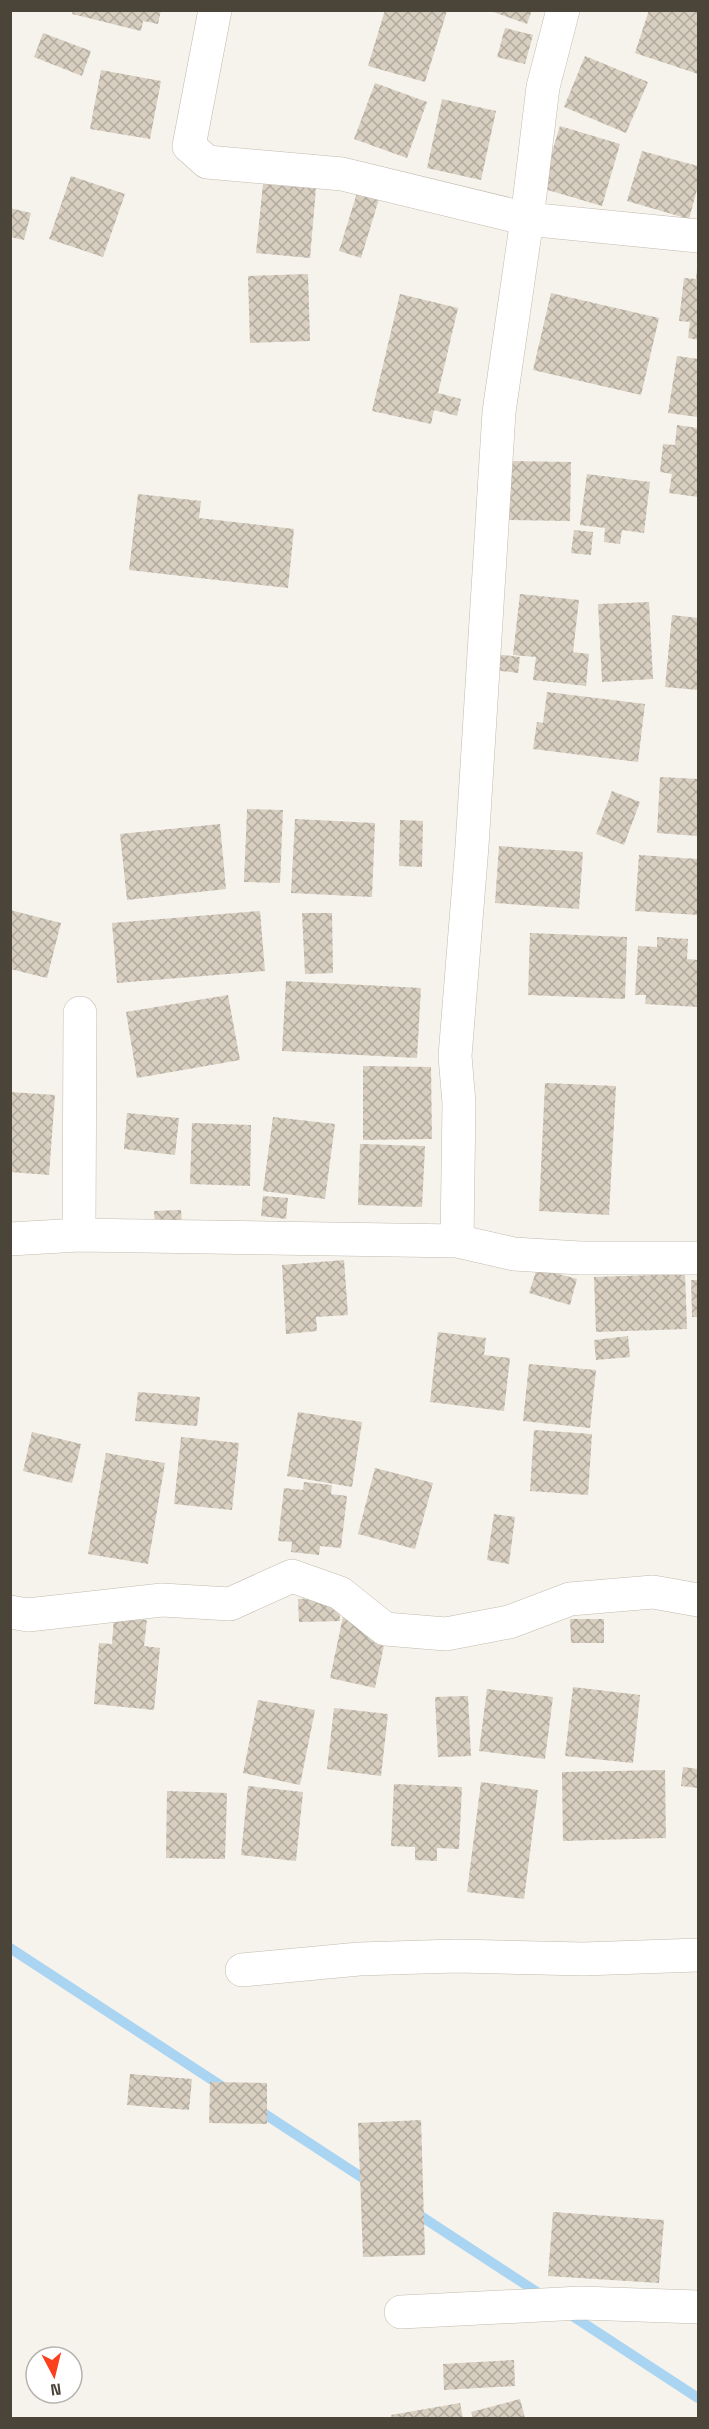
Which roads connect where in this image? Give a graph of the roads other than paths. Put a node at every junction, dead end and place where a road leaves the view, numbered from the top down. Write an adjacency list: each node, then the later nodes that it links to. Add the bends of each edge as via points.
1 (215, 10): 3 (street, via 189,146 207,162 342,174)
2 (562, 10): 3 (street, via 543,87)
3 (527, 219): 4 (street); 8 (street, via 499,412 455,1056 459,1103)
4 (699, 236)
5 (80, 1013): 6 (street)
6 (79, 1235): 7 (street); 8 (street)
7 (10, 1239)
8 (457, 1241): 9 (street, via 514,1254)
9 (699, 1258)
10 (699, 1600): 11 (street, via 653,1592 570,1599 509,1622 446,1634 385,1629 340,1593 292,1576 230,1604 162,1600 28,1615)
11 (10, 1612)
12 (699, 1955): 13 (street, via 359,1959)
13 (242, 1970)
14 (699, 2307): 15 (street, via 581,2303)
15 (401, 2312)

